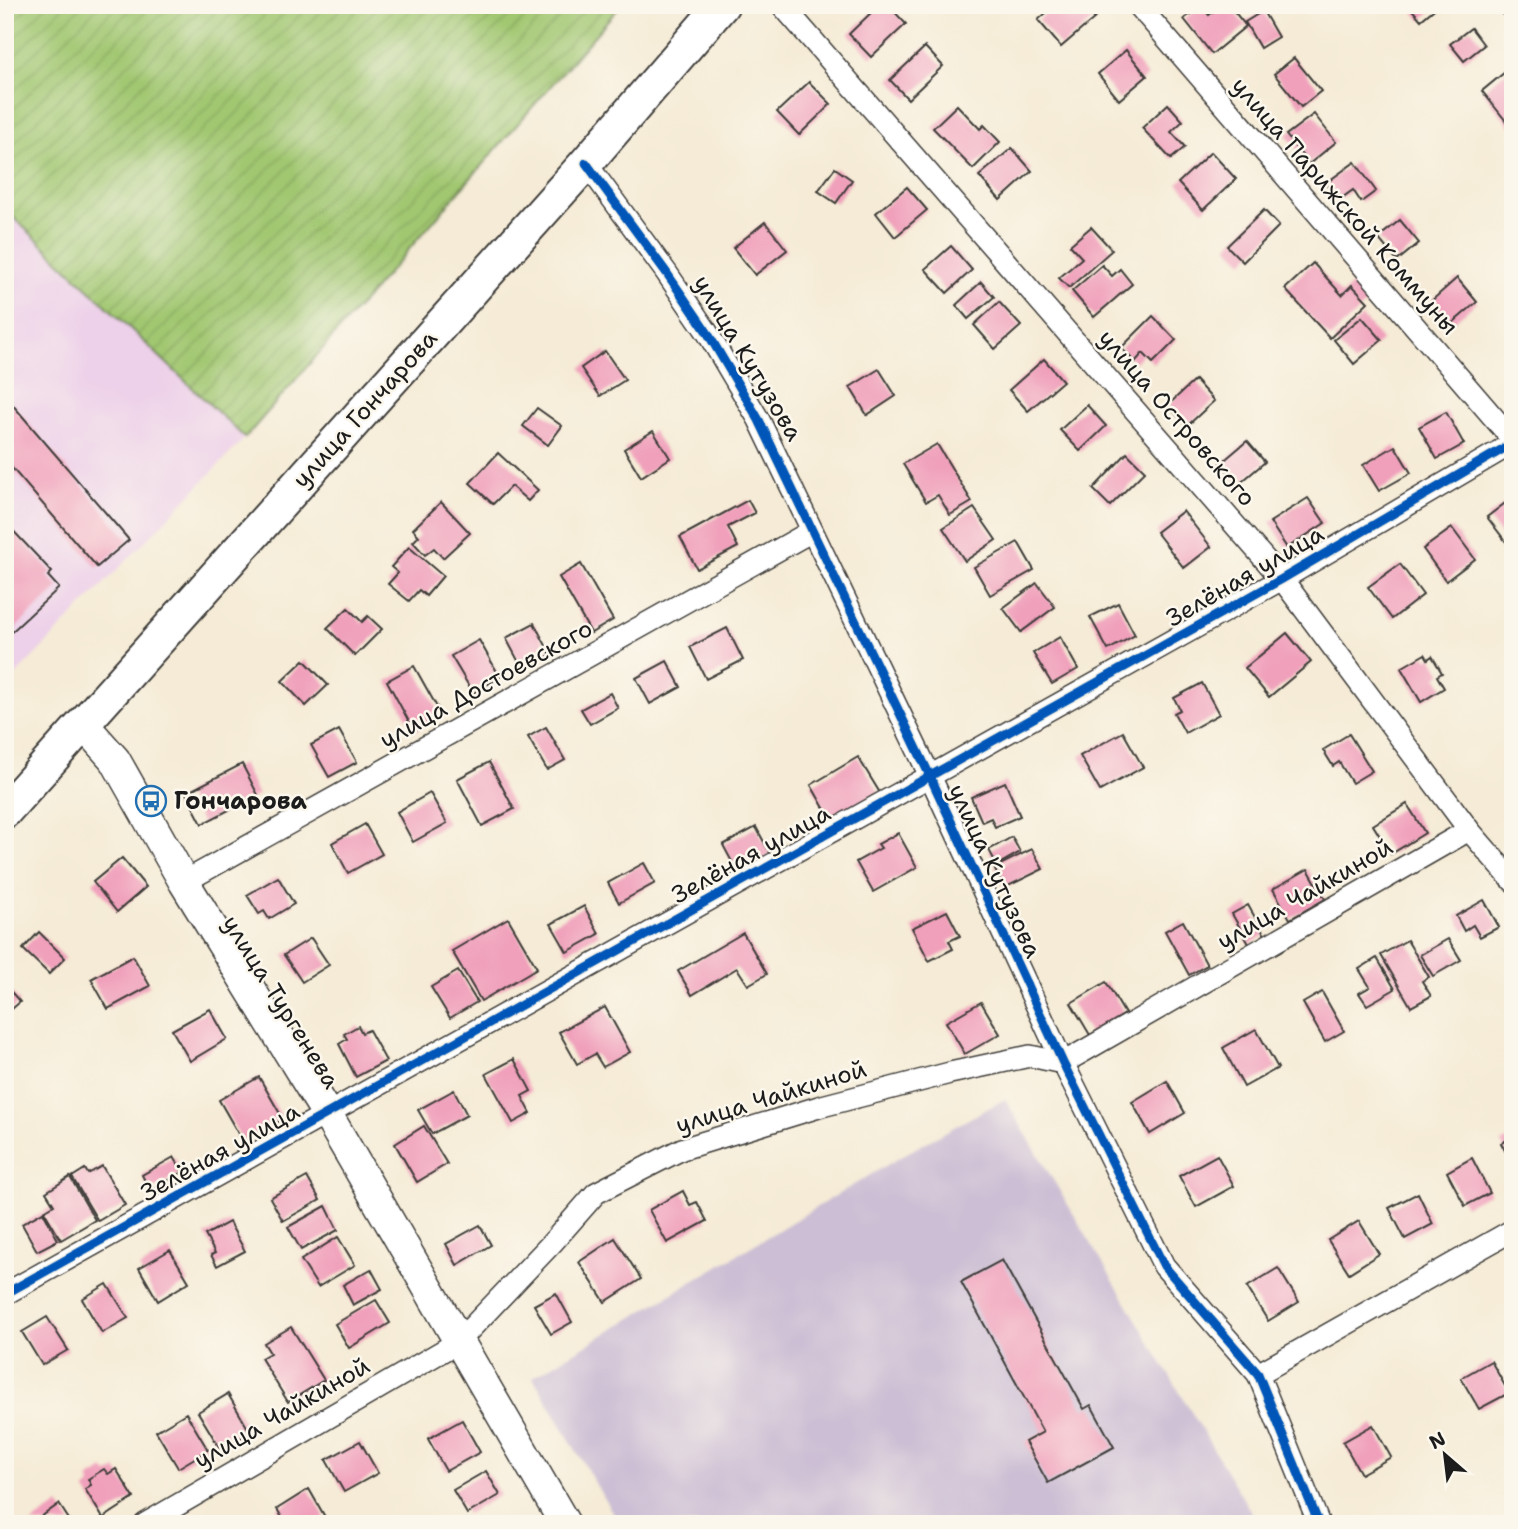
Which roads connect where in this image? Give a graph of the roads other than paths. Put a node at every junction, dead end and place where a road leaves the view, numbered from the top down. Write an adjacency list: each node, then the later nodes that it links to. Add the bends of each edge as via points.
1 (722, 5): 6 (main road, улица Гончарова)
2 (782, 5): 9 (street, улица Островского)
3 (1138, 5): 7 (street, улица Парижской Коммуны)
4 (1509, 5): 5 (street)
5 (1513, 9)
6 (586, 163): 8 (street, улица Кутузова, via 707,332 759,420); 10 (main road, улица Гончарова)
7 (1513, 442): 9 (street, Зелёная улица)
8 (812, 531): 11 (street, улица Кутузова); 15 (street, улица Достоевского)
9 (1282, 579): 11 (street, Зелёная улица); 13 (street, улица Островского)
10 (83, 724): 12 (main road, улица Гончарова); 15 (street, улица Тургенева, via 115,760)
11 (930, 776): 16 (street, улица Кутузова); 17 (street, Зелёная улица)
12 (5, 811)
13 (1469, 830): 14 (street, улица Островского); 16 (street, улица Чайкиной)
14 (1513, 881)
15 (184, 882): 17 (street, улица Тургенева)
16 (1063, 1063): 20 (street, улица Чайкиной, via 1030,1056 950,1073 682,1149 596,1193); 21 (street, улица Кутузова, via 1164,1266)
17 (327, 1114): 19 (street, Зелёная улица); 20 (street, улица Тургенева)
18 (1513, 1230): 21 (street)
19 (5, 1294)
20 (458, 1342): 22 (street, улица Чайкиной); 23 (street, улица Тургенева)
21 (1258, 1374): 24 (street, улица Кутузова)
22 (145, 1524)
23 (565, 1524)
24 (1319, 1524)

